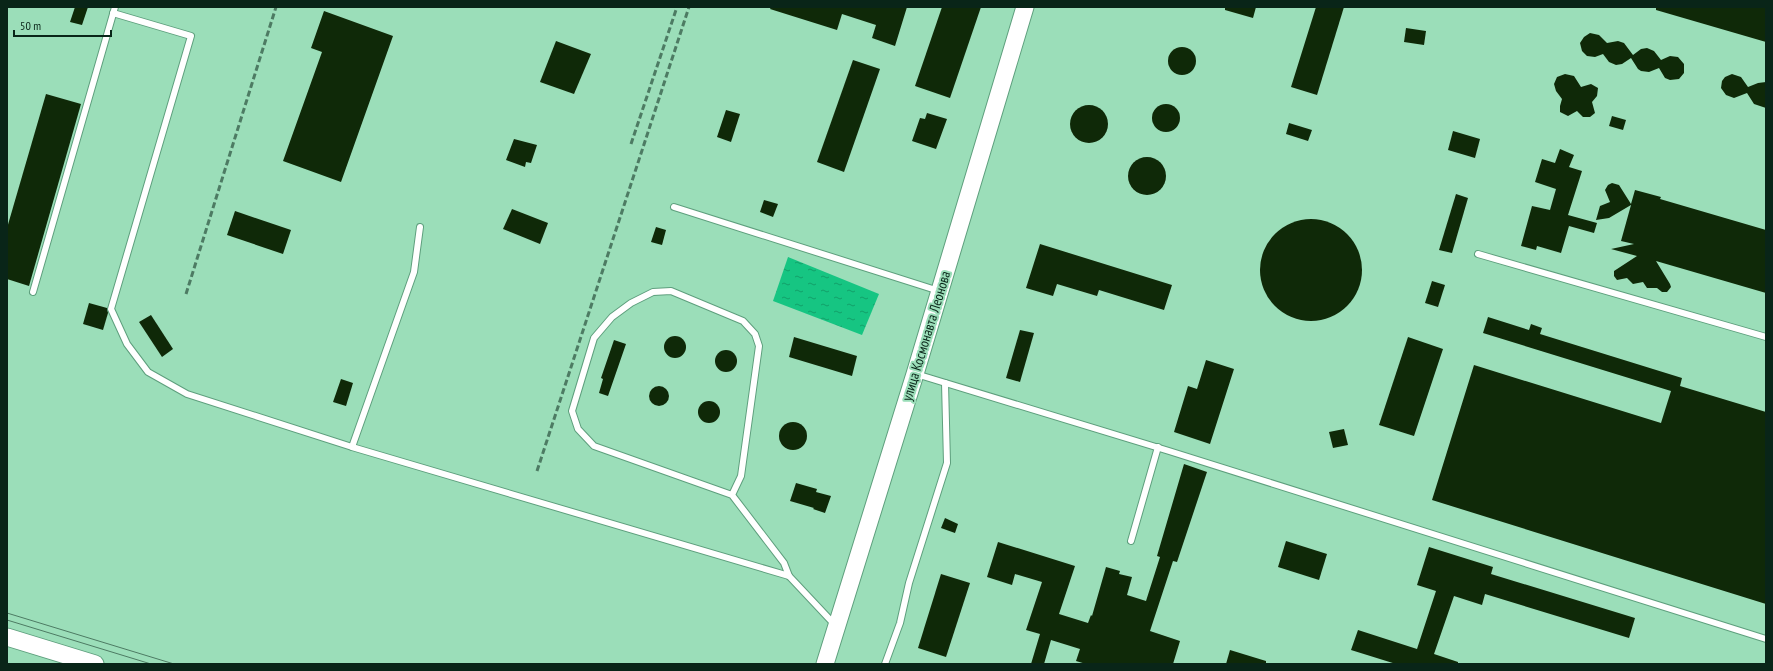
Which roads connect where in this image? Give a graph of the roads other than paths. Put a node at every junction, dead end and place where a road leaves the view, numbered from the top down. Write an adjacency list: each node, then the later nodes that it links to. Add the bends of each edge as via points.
1 (1025, 7): 6 (street, улица Космонавта Леонова)
2 (114, 10): 7 (lane); 11 (lane, via 191,36 112,309 127,344 148,372 187,394)
3 (674, 206): 6 (lane)
4 (420, 227): 11 (lane, via 414,272)
5 (1478, 254): 8 (lane)
6 (940, 291): 9 (street, улица Космонавта Леонова)
7 (32, 292)
8 (1766, 338)
9 (915, 374): 10 (lane); 16 (street, улица Космонавта Леонова)
10 (945, 383): 12 (lane); 21 (lane, via 947,463 913,569 900,623)
11 (352, 446): 15 (lane)
12 (1158, 447): 14 (lane); 18 (lane)
13 (732, 495): 13 (lane, via 741,476 759,346 755,334 743,320 671,291 653,292 631,303 612,317 594,338 572,411 578,429 594,446); 15 (lane, via 784,563)
14 (1131, 540)
15 (789, 576): 16 (lane)
16 (837, 627): 20 (street, улица Космонавта Леонова)
17 (7, 637): 19 (street)
18 (1766, 638)
19 (95, 664)
20 (825, 664)
21 (885, 664)

